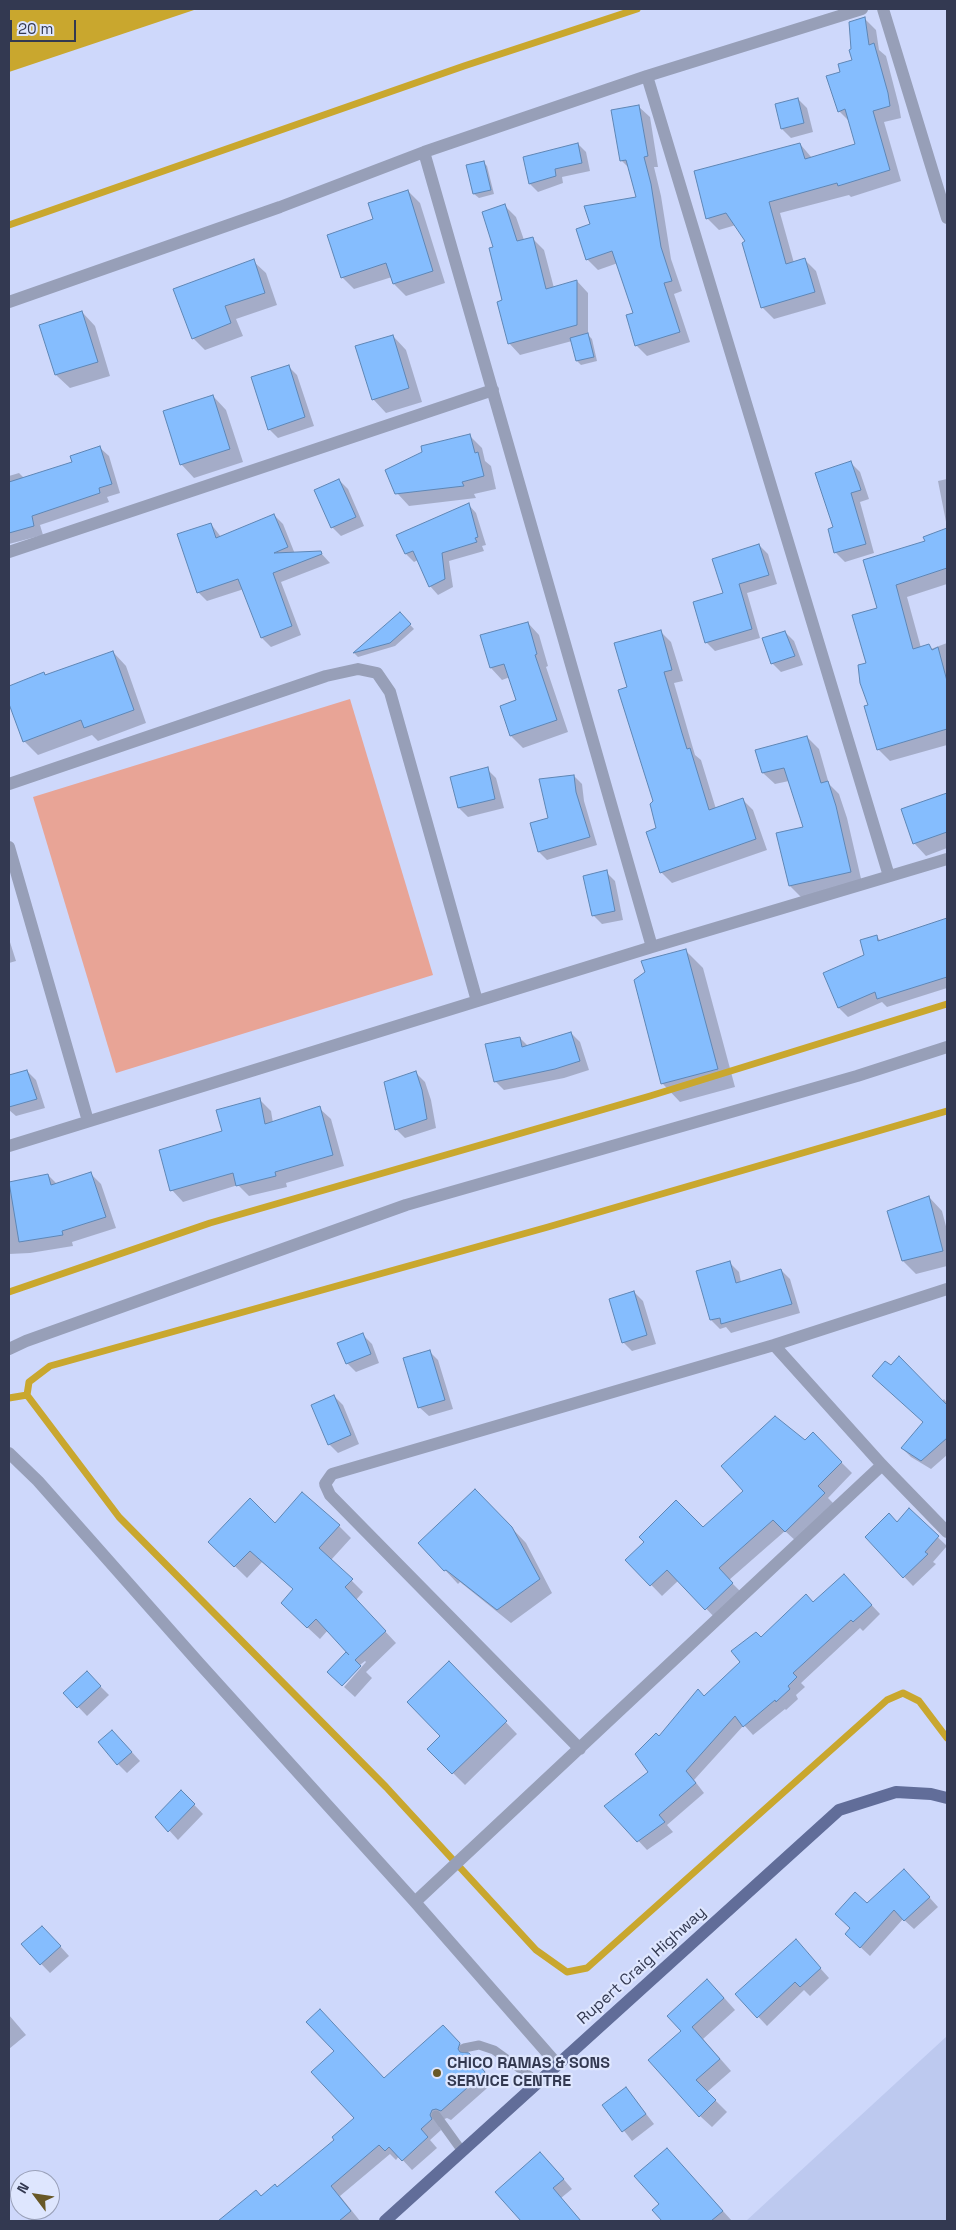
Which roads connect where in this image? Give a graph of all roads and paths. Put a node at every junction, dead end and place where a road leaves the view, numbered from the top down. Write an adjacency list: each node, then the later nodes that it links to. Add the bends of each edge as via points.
1 (862, 9): 3 (street)
2 (883, 9): 5 (street)
3 (647, 76): 4 (street); 12 (street)
4 (424, 152): 6 (street); 7 (street)
5 (947, 218)
6 (9, 302)
7 (493, 390): 8 (street); 13 (street)
8 (9, 552)
9 (9, 784): 14 (street, via 326,676 358,669 377,673 390,692)
10 (9, 847): 16 (street)
11 (947, 859): 12 (street)
12 (889, 876): 13 (street)
13 (652, 947): 14 (street)
14 (477, 1001): 16 (street)
15 (947, 1047): 20 (street, via 857,1076 406,1205)
16 (88, 1121): 17 (street)
17 (9, 1146)
18 (947, 1289): 19 (street)
19 (774, 1345): 22 (street); 24 (street, via 332,1474 324,1484 330,1495)
20 (9, 1349)
21 (9, 1454): 26 (street, via 38,1481)
22 (882, 1466): 23 (street); 24 (street)
23 (947, 1532)
24 (580, 1749): 26 (street)
25 (947, 1798): 28 (main road, Rupert Craig Highway, via 896,1792 839,1810)
26 (415, 1902): 28 (street)
27 (464, 2048): 29 (lane, via 479,2045 494,2050)
28 (557, 2064): 29 (main road, Rupert Craig Highway)
29 (537, 2082): 31 (main road, Rupert Craig Highway)
30 (436, 2115): 31 (lane)
31 (462, 2151): 32 (main road, Rupert Craig Highway)
32 (385, 2221)

